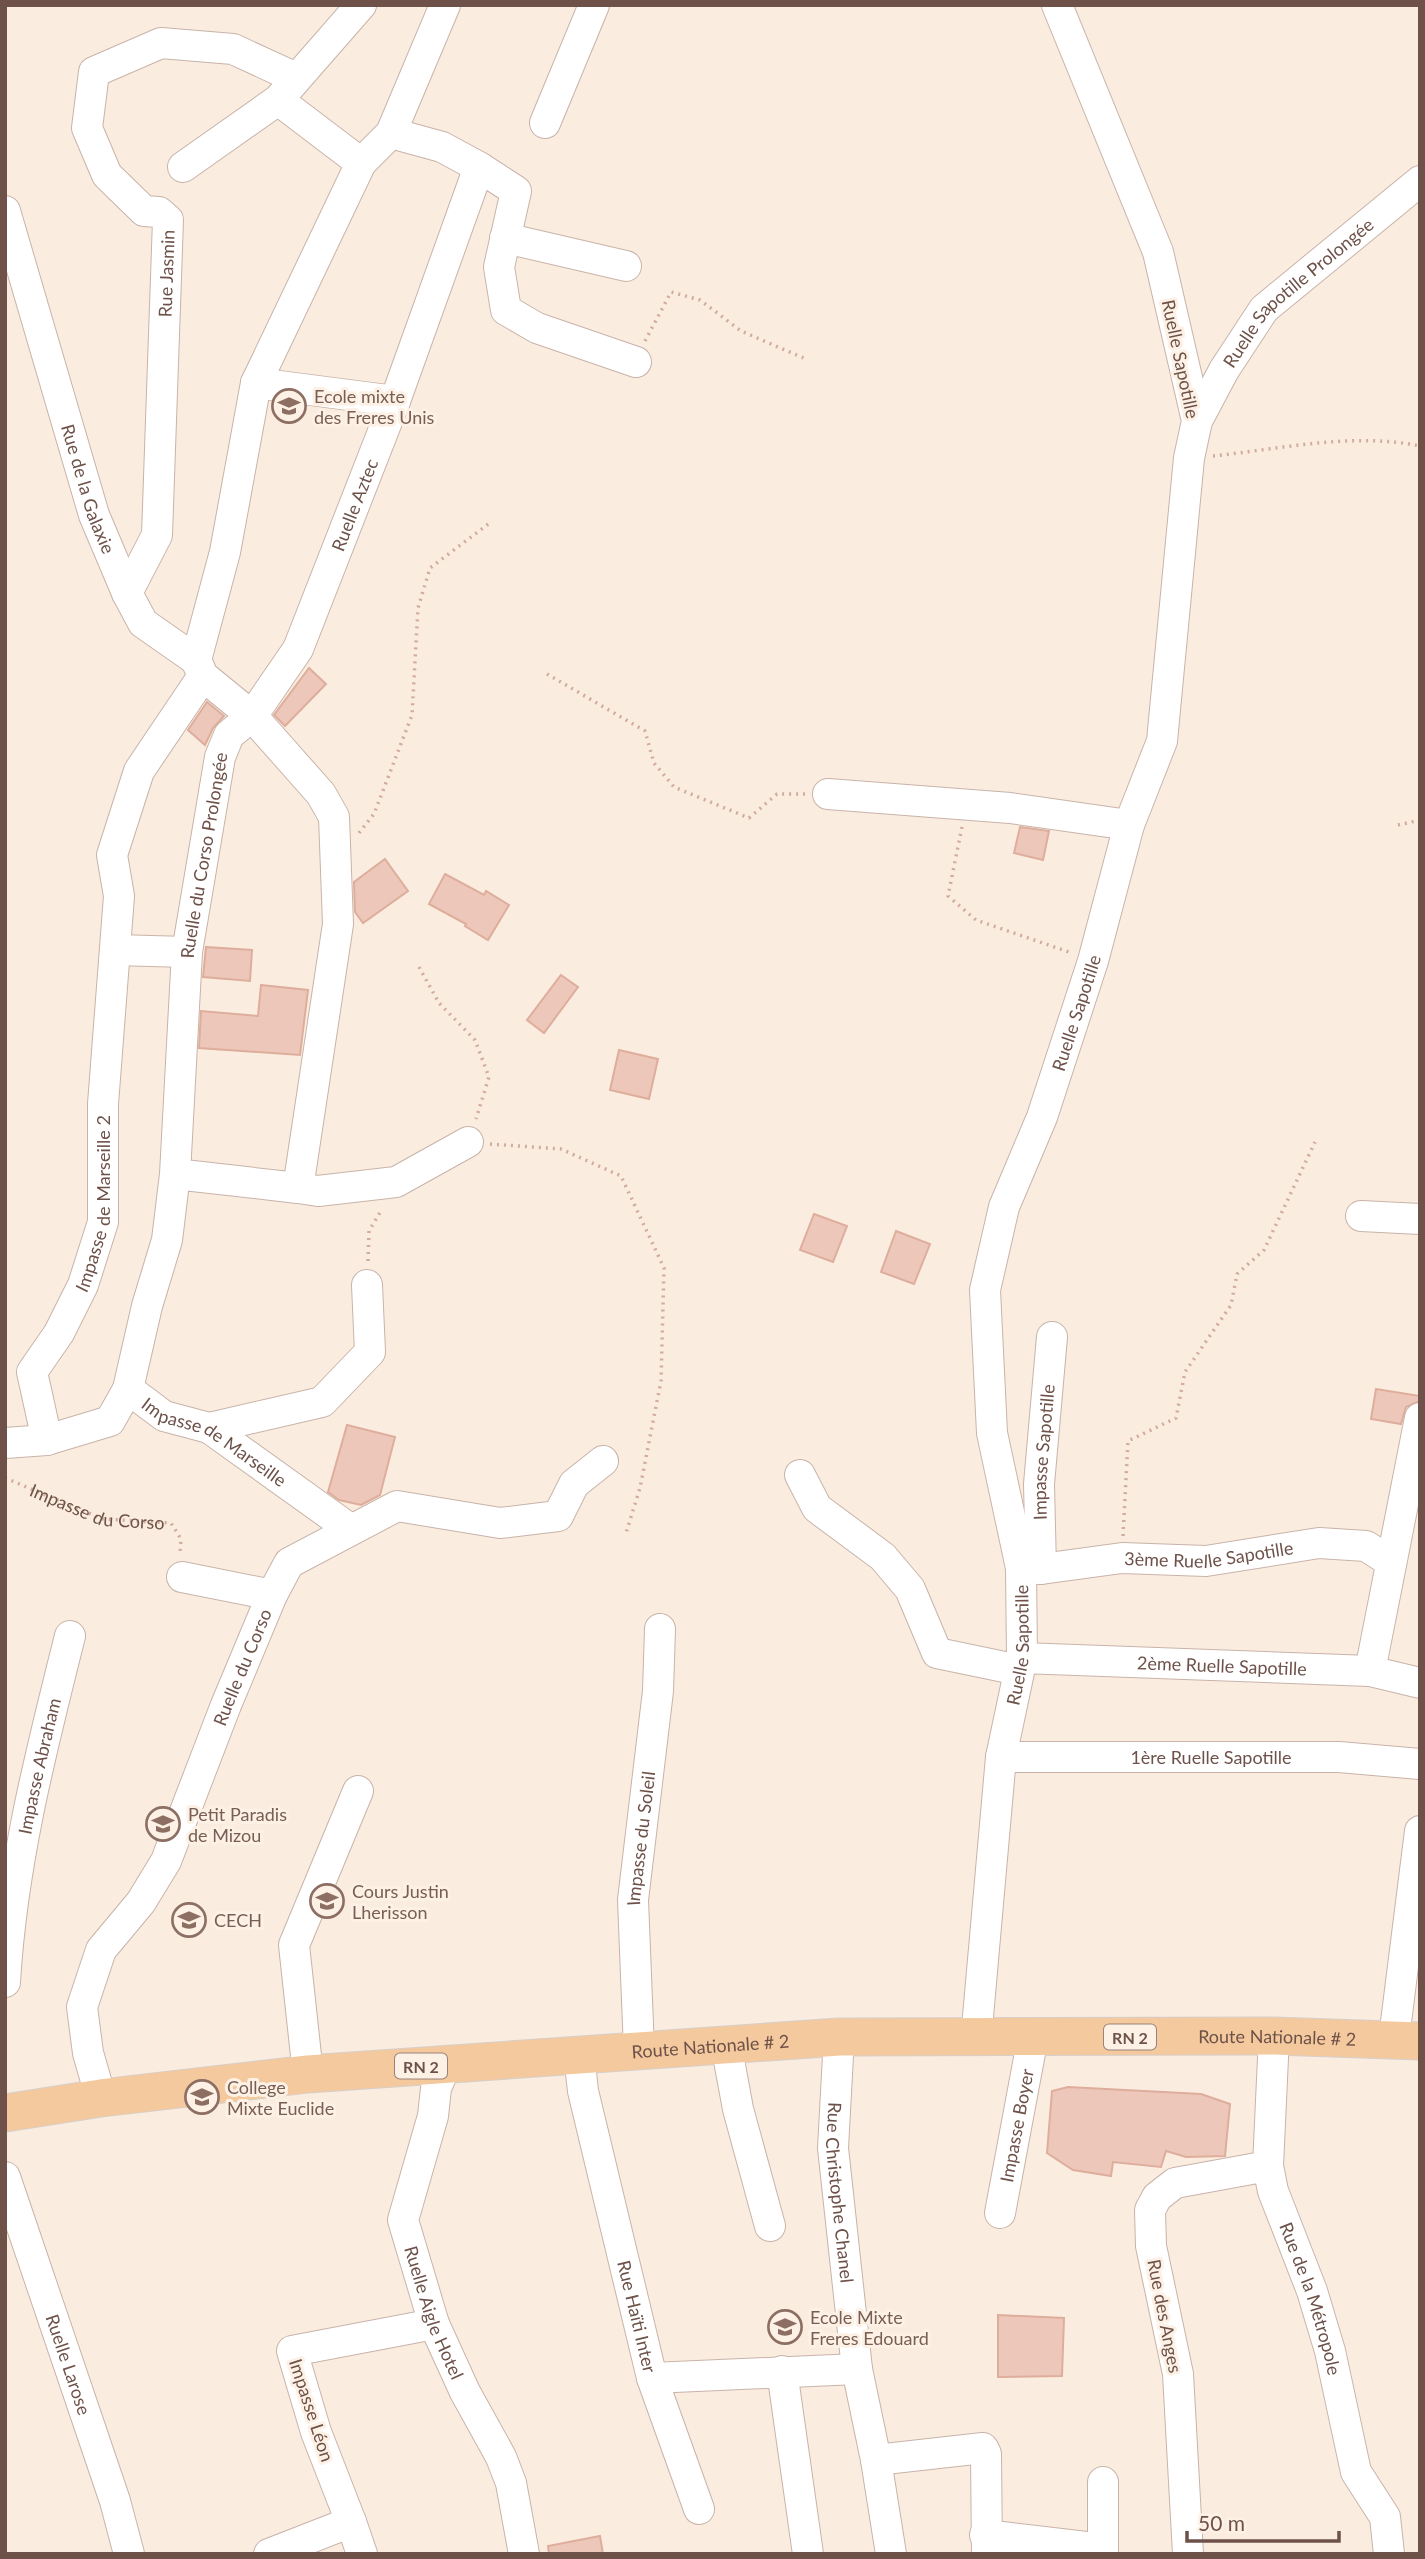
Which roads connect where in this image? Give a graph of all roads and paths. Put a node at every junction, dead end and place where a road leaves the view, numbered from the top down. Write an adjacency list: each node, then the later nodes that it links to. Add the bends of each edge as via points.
1 (361, 5): 5 (street)
2 (445, 5): 7 (street)
3 (594, 5): 6 (street)
4 (1057, 5): 19 (street, Ruelle Sapotille, via 1158,252)
5 (287, 89): 8 (street); 9 (street); 23 (street, Rue Jasmin, via 233,49 161,43 94,72 87,128 107,174 144,211 159,212 168,220 158,536)
6 (545, 123)
7 (391, 133): 8 (street, Impasse de Marseille 2); 10 (street, via 442,146)
8 (361, 163): 17 (street, Impasse de Marseille 2)
9 (183, 167)
10 (479, 167): 13 (street, via 516,191); 18 (street, Ruelle Aztec)
11 (1420, 181): 19 (street, Ruelle Sapotille Prolongée, via 1264,309)
12 (5, 211): 23 (street, Rue de la Galaxie, via 94,515)
13 (505, 237): 14 (street); 16 (street, via 499,267 506,310 537,328)
14 (625, 266)
15 (806, 359): 16 (path, via 741,331 700,300 671,292)
16 (636, 362)
17 (256, 383): 18 (street); 24 (street, Impasse de Marseille 2)
18 (395, 401): 26 (street, Ruelle Aztec, via 298,649)
19 (1197, 421): 21 (street, Ruelle Sapotille)
20 (1420, 446): 21 (path, via 1368,441 1315,443)
21 (1189, 458): 30 (street, Ruelle Sapotille, via 1162,741)
22 (491, 523): 32 (path, via 430,568 418,608 412,715 374,814)
23 (127, 593): 24 (street, Rue de la Galaxie, via 143,623)
24 (200, 668): 26 (street, Rue de la Galaxie); 33 (street, Impasse de Marseille 2, via 139,771 112,855 119,896)
25 (547, 674): 27 (path, via 645,731 654,763 674,787 749,818 777,794)
26 (251, 716): 32 (street, via 321,793 334,817); 34 (street, Ruelle du Corso Prolongée, via 229,736 220,757)
27 (828, 794): 28 (street)
28 (967, 804): 30 (street); 35 (path, via 947,896 976,920)
29 (1420, 820): 31 (path)
30 (1129, 825): 35 (street, Ruelle Sapotille)
31 (1398, 825)
32 (337, 862): 41 (street, via 338,924)
33 (115, 950): 34 (street); 49 (street, Impasse de Marseille 2, via 103,1104 103,1222 83,1285 59,1333 32,1372)
34 (187, 952): 39 (street, Ruelle du Corso Prolongée)
35 (1093, 961): 58 (street, Ruelle Sapotille, via 1042,1117 1004,1207 985,1290 992,1433)
36 (419, 967): 37 (path, via 439,1003 475,1040 489,1077)
37 (468, 1142): 40 (street); 55 (path, via 561,1149 621,1176 664,1268 661,1381)
38 (1315, 1142): 56 (path, via 1264,1250 1237,1274 1231,1306 1185,1373 1176,1418 1129,1441)
39 (175, 1174): 41 (street); 46 (street, Ruelle du Corso Prolongée, via 167,1240)
40 (396, 1182): 41 (street, via 318,1191); 44 (path, via 369,1231)
41 (298, 1188)
42 (1361, 1216): 43 (street)
43 (1420, 1219)
44 (367, 1285): 48 (street, via 370,1352 322,1402)
45 (1052, 1337): 58 (street, Impasse Sapotille)
46 (128, 1389): 48 (street, Impasse de Marseille, via 164,1416); 49 (street, Impasse de Marseille, via 110,1422)
47 (1420, 1418): 57 (street)
48 (209, 1428): 54 (street, Impasse de Marseille)
49 (47, 1440): 50 (street, Impasse de Marseille)
50 (5, 1444)
51 (603, 1461): 54 (street, Ruelle du Corso, via 574,1484 558,1516 500,1522 397,1506)
52 (800, 1475): 63 (street, 2ème Ruelle Sapotille, via 817,1508 883,1557 910,1589 937,1653)
53 (5, 1478): 59 (path, Impasse du Corso, via 103,1519 171,1523 181,1539)
54 (350, 1529): 60 (street, Ruelle du Corso, via 289,1563)
55 (626, 1534)
56 (1122, 1558): 57 (street, 3ème Ruelle Sapotille, via 1206,1561 1319,1543 1366,1546); 58 (street, 3ème Ruelle Sapotille)
57 (1391, 1562): 64 (street)
58 (1031, 1568): 63 (street, Ruelle Sapotille)
59 (182, 1577): 60 (street)
60 (271, 1595): 81 (street, Ruelle du Corso, via 166,1861 141,1902 101,1950 82,2007 88,2053)
61 (660, 1629): 77 (street, Impasse du Soleil, via 658,1691 634,1900)
62 (70, 1636): 70 (street, Impasse Abraham, via 28,1802 9,1923)
63 (1020, 1664): 64 (street, 2ème Ruelle Sapotille); 66 (street, Ruelle Sapotille)
64 (1370, 1671): 65 (street, 2ème Ruelle Sapotille)
65 (1420, 1683)
66 (1001, 1757): 67 (street, 1ère Ruelle Sapotille, via 1339,1757); 74 (street, Ruelle Sapotille)
67 (1420, 1764)
68 (358, 1791): 80 (street, via 295,1945)
69 (1420, 1831): 75 (street)
70 (5, 1982)
71 (1274, 2036): 73 (main road, Route Nationale # 2 / RN 2); 75 (main road, Route Nationale # 2 / RN 2); 83 (street, Rue de la Métropole)
72 (839, 2037): 74 (main road, Route Nationale # 2 / RN 2); 76 (main road, Route Nationale # 2 / RN 2); 88 (street, Rue Christophe Chanel, via 833,2148)
73 (1033, 2037): 74 (main road, Route Nationale # 2 / RN 2); 85 (street, Impasse Boyer)
74 (976, 2039)
75 (1407, 2040)
76 (726, 2044): 77 (main road, Route Nationale # 2 / RN 2); 86 (street, via 738,2109)
77 (639, 2050): 78 (main road, Route Nationale # 2 / RN 2)
78 (579, 2055): 79 (main road, Route Nationale # 2 / RN 2); 90 (street, Rue Haïti Inter, via 583,2091)
79 (446, 2065): 80 (main road, Route Nationale # 2 / RN 2); 87 (street, Ruelle Aigle Hotel, via 403,2220)
80 (307, 2074): 81 (main road, Route Nationale # 2 / RN 2)
81 (101, 2098): 82 (main road, Route Nationale # 2 / RN 2)
82 (5, 2113)
83 (1268, 2166): 103 (street, Rue des Anges, via 1175,2183 1157,2197 1150,2210 1151,2246 1178,2374); 104 (street, Rue de la Métropole, via 1330,2351 1356,2472 1385,2517)
84 (5, 2177): 97 (street, Ruelle Larose)
85 (1000, 2213)
86 (770, 2226)
87 (434, 2324): 94 (street, Impasse Léon, via 292,2351 316,2432); 100 (street, Ruelle Aigle Hotel, via 501,2457 511,2483)
88 (857, 2369): 89 (street, Rue Haïti Inter); 91 (street, Rue Christophe Chanel)
89 (782, 2371): 90 (street, Rue Haïti Inter); 101 (street)
90 (652, 2378): 93 (street)
91 (876, 2460): 95 (street, via 983,2448); 102 (street, Rue Christophe Chanel)
92 (1103, 2482): 96 (street)
93 (699, 2509)
94 (351, 2522): 98 (street); 99 (street)
95 (986, 2544): 96 (street)
96 (1103, 2551)
97 (129, 2554)
98 (269, 2554)
99 (362, 2554)
100 (524, 2554)
101 (808, 2554)
102 (891, 2554)
103 (1188, 2554)
104 (1389, 2554)

